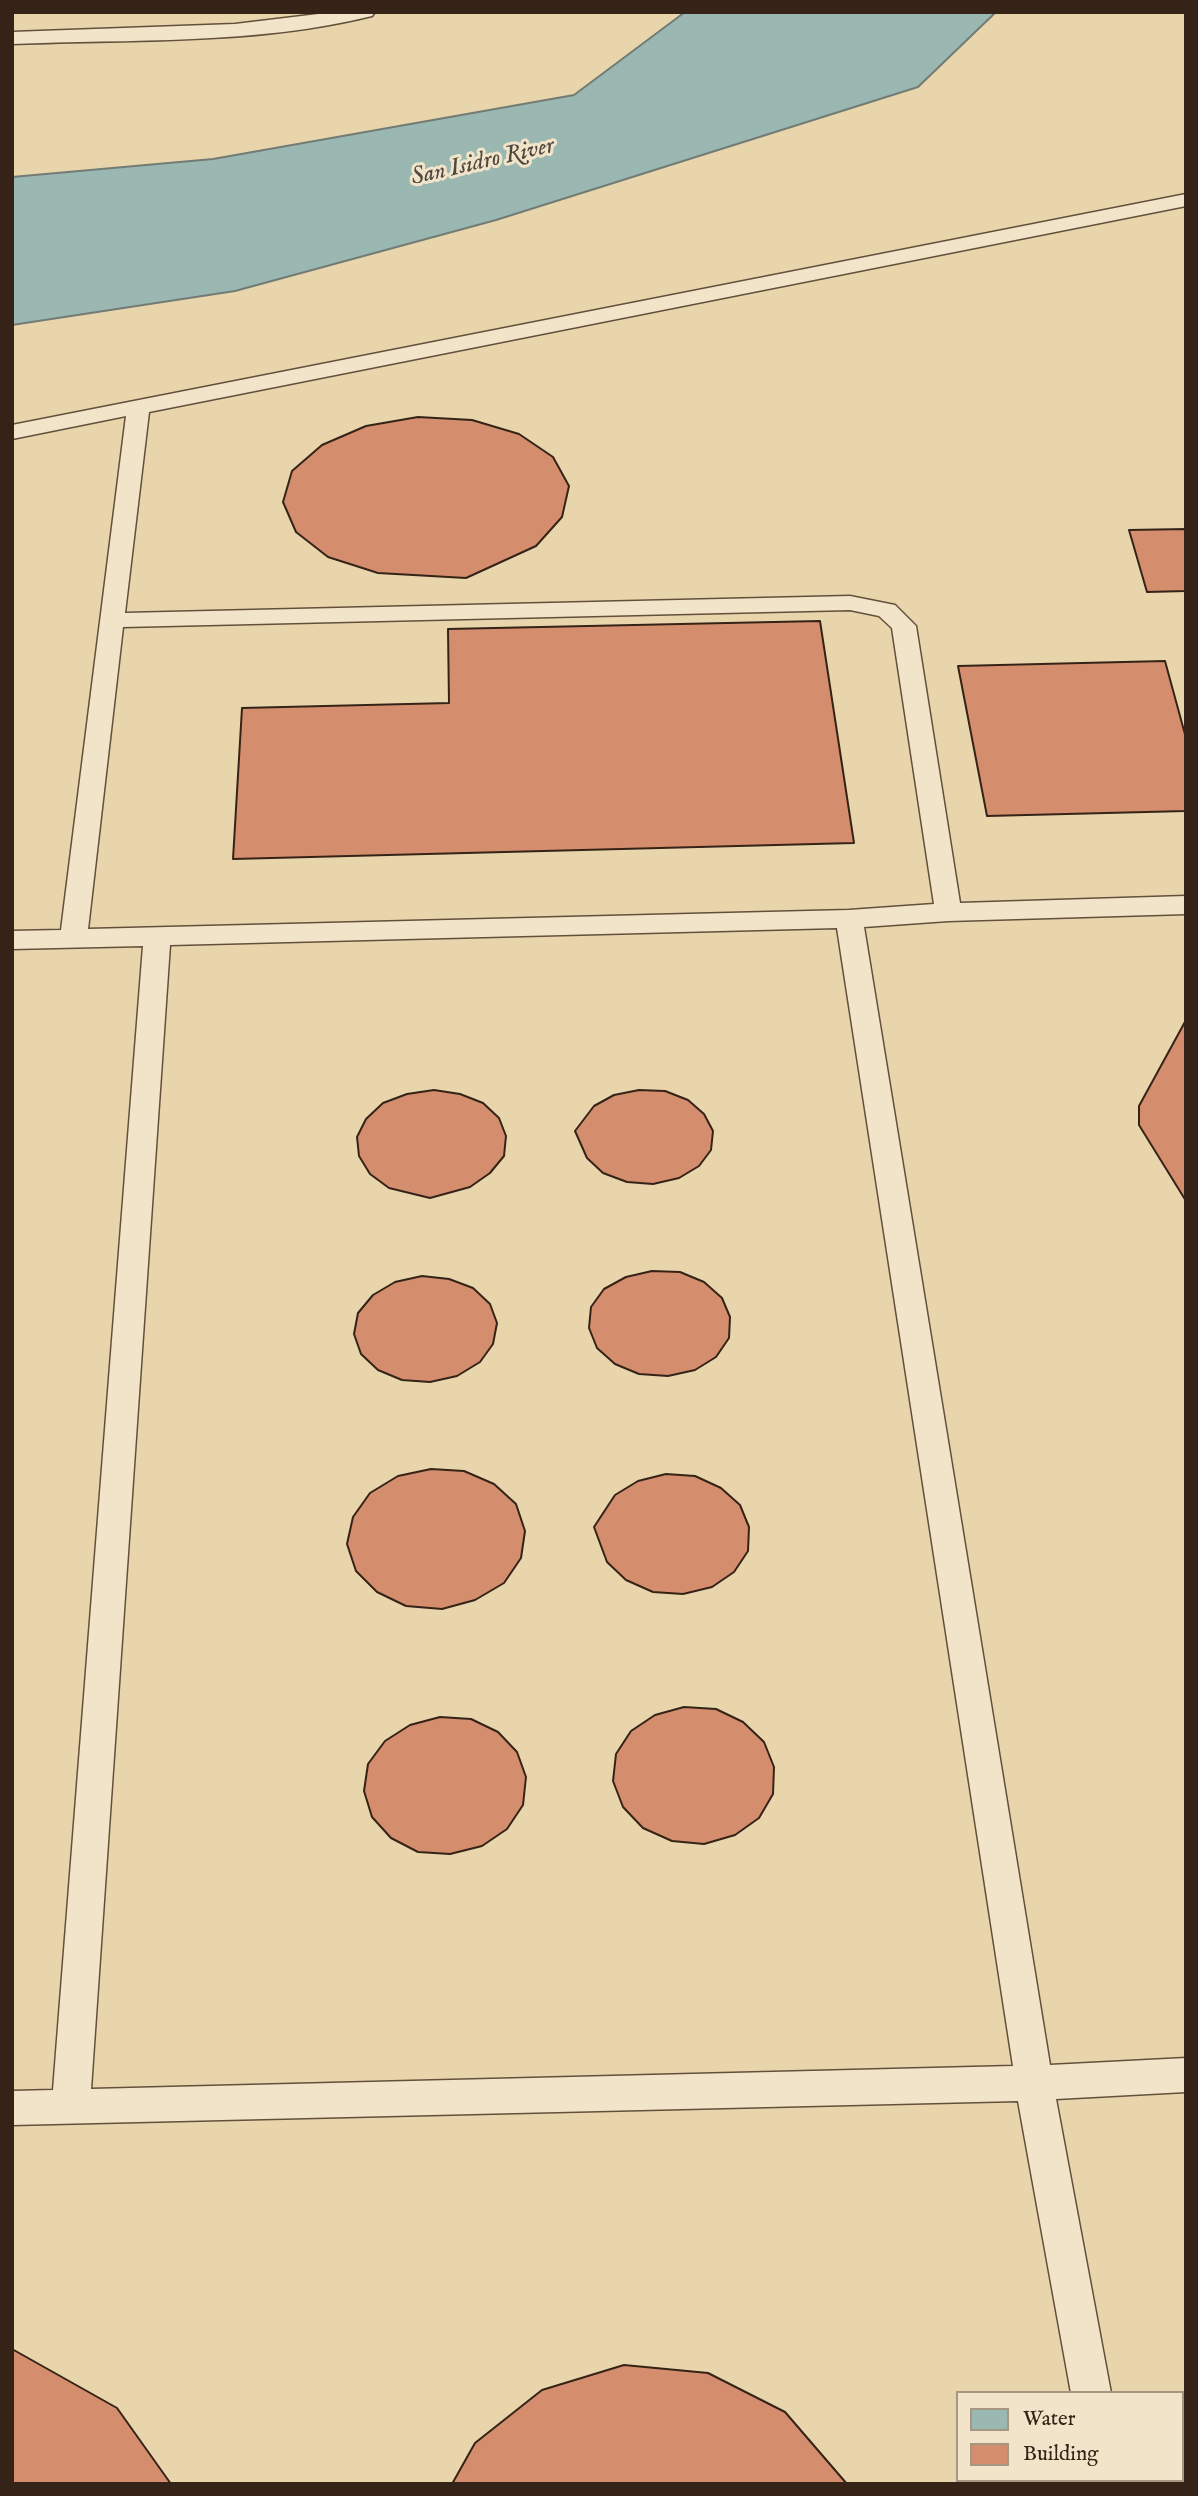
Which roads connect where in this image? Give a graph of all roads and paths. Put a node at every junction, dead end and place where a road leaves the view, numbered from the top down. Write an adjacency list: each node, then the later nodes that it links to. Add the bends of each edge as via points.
1 (366, 12): 2 (lane, via 321,22 257,27)
2 (12, 38)
3 (1186, 200): 4 (lane)
4 (138, 409): 5 (lane); 6 (lane)
5 (12, 432)
6 (112, 620): 8 (lane, via 850,603 887,610 904,625); 11 (lane)
7 (1186, 905): 8 (lane)
8 (948, 912): 9 (lane)
9 (849, 919): 10 (lane); 14 (lane)
10 (157, 938): 11 (lane); 15 (lane)
11 (73, 939): 12 (lane)
12 (12, 940)
13 (1186, 2075): 14 (lane)
14 (1034, 2083): 15 (lane); 17 (lane)
15 (71, 2105): 16 (lane)
16 (12, 2108)
17 (1091, 2391)

